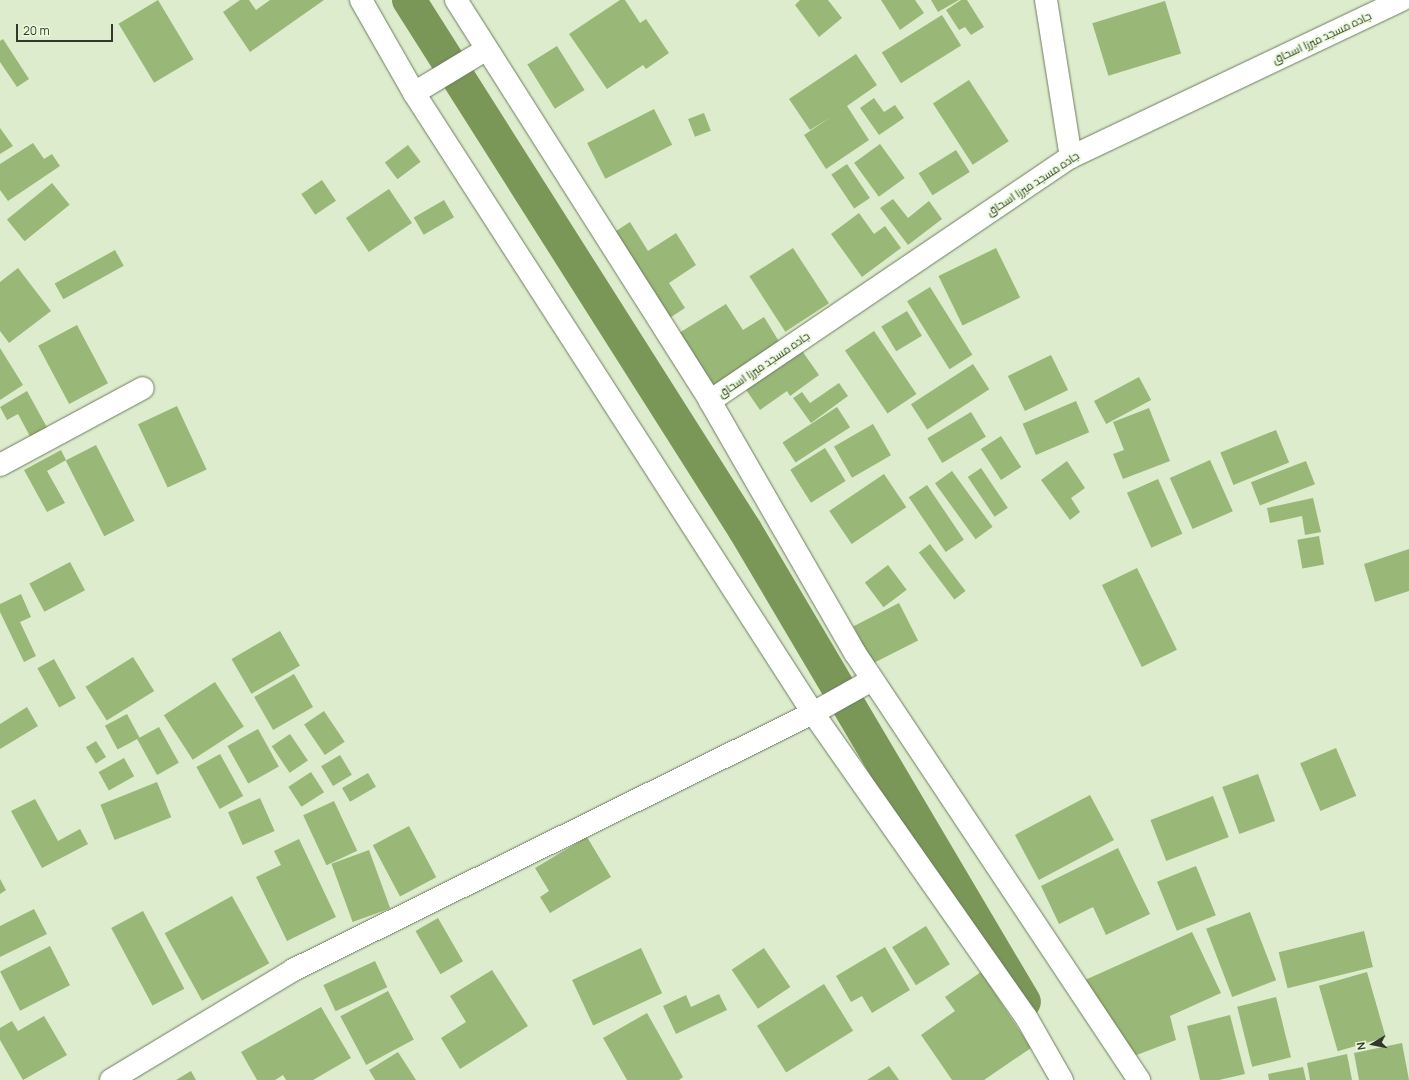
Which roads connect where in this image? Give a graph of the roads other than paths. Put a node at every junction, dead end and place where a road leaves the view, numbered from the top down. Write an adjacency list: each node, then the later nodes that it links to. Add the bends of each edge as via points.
1 (361, 0): 6 (street)
2 (456, 0): 5 (street)
3 (1046, 0): 7 (street)
4 (1402, 0): 7 (street, جاده مسجد ميرزا اسحاق)
5 (487, 49): 6 (street); 9 (street)
6 (414, 93): 12 (street)
7 (1071, 157): 9 (street, جاده مسجد ميرزا اسحاق)
8 (143, 388): 10 (street)
9 (710, 401): 11 (street)
10 (0, 465)
11 (867, 682): 12 (street); 15 (street)
12 (818, 710): 13 (street, via 293,970); 14 (street, via 1026,1017)
13 (111, 1080)
14 (1062, 1080)
15 (1139, 1080)

